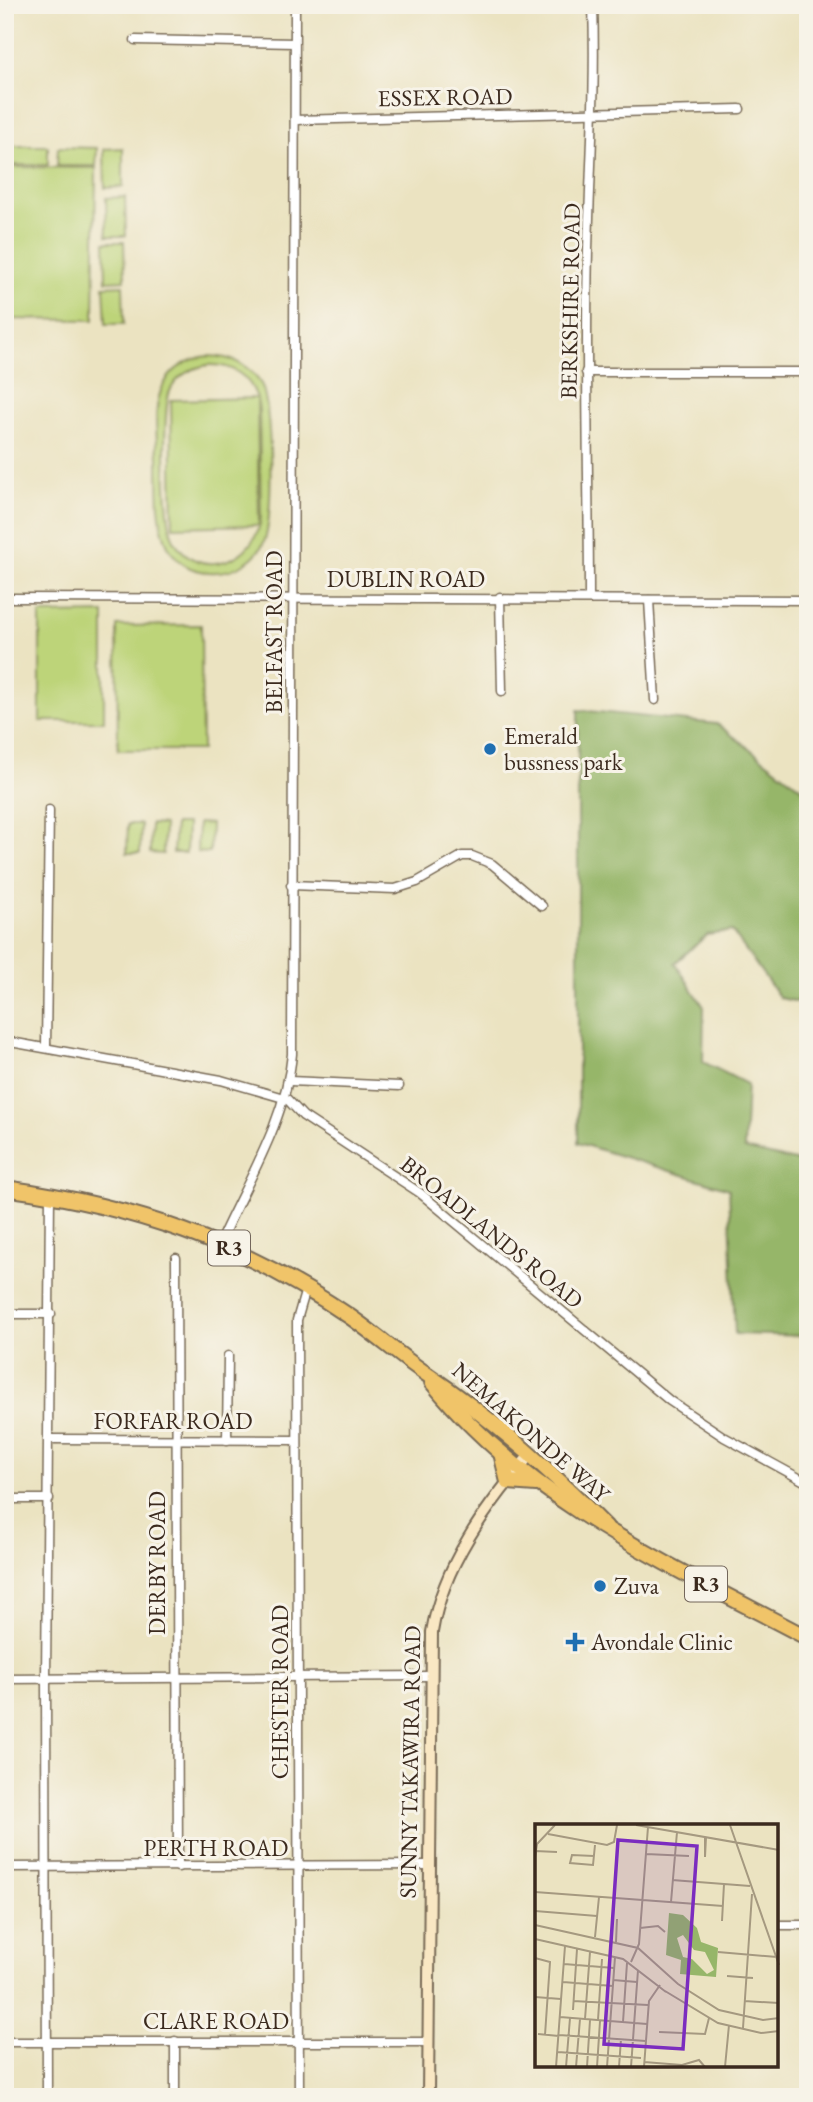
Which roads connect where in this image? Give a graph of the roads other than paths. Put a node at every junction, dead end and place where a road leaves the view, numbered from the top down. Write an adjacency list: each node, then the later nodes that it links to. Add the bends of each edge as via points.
1 (295, 5): 4 (street, BELFAST ROAD)
2 (593, 5): 6 (street, BERKSHIRE ROAD)
3 (135, 40): 4 (street)
4 (294, 44): 7 (street, BELFAST ROAD)
5 (740, 108): 6 (street, ESSEX ROAD)
6 (595, 115): 7 (street, ESSEX ROAD); 8 (street, BERKSHIRE ROAD)
7 (295, 120): 13 (street, BELFAST ROAD)
8 (586, 372): 9 (street); 12 (street, BERKSHIRE ROAD)
9 (808, 372)
10 (500, 597): 12 (street, DUBLIN ROAD); 13 (street, DUBLIN ROAD); 16 (street)
11 (5, 598): 13 (street, DUBLIN ROAD)
12 (589, 598): 14 (street, DUBLIN ROAD)
13 (293, 599): 19 (street, BELFAST ROAD)
14 (649, 600): 15 (street, DUBLIN ROAD); 17 (street)
15 (808, 600)
16 (502, 691)
17 (655, 700)
18 (49, 810): 22 (street)
19 (292, 886): 20 (street, via 395,889 462,856 472,856 492,864); 23 (street, BELFAST ROAD)
20 (542, 906)
21 (5, 1041): 22 (street, BROADLANDS ROAD)
22 (46, 1047): 25 (street, BROADLANDS ROAD, via 221,1080)
23 (290, 1081): 24 (street); 25 (street, BELFAST ROAD)
24 (399, 1086)
25 (283, 1097): 28 (street, BELFAST ROAD); 43 (street, BROADLANDS ROAD, via 303,1116 420,1193 670,1401)
26 (5, 1188): 27 (highway, NEMAKONDE WAY / R3)
27 (50, 1194): 28 (highway, NEMAKONDE WAY / R3, via 115,1207); 32 (street)
28 (219, 1244): 30 (highway, NEMAKONDE WAY / R3)
29 (176, 1258): 36 (street, DERBY ROAD)
30 (306, 1289): 34 (highway, NEMAKONDE WAY / R3); 38 (street, CHESTER ROAD, via 297,1320)
31 (5, 1314): 32 (street)
32 (51, 1314): 35 (street)
33 (228, 1356): 37 (street)
34 (425, 1373): 39 (highway, NEMAKONDE WAY / R3); 40 (highway, NEMAKONDE WAY / R3, via 464,1398)
35 (50, 1439): 36 (street, FORFAR ROAD); 46 (street)
36 (176, 1440): 37 (street, FORFAR ROAD); 50 (street, DERBY ROAD)
37 (227, 1440): 38 (street, FORFAR ROAD)
38 (296, 1440): 49 (street, CHESTER ROAD)
39 (501, 1453): 41 (highway, NEMAKONDE WAY / R3); 42 (highway)
40 (529, 1456): 41 (main road, SUNNY TAKAWIRA ROAD); 47 (highway, NEMAKONDE WAY / R3)
41 (518, 1469): 42 (main road, SUNNY TAKAWIRA ROAD); 44 (highway, NEMAKONDE WAY / R3)
42 (509, 1482): 44 (highway); 51 (main road, SUNNY TAKAWIRA ROAD, via 449,1571 435,1614)
43 (808, 1483)
44 (536, 1484): 47 (highway, NEMAKONDE WAY / R3)
45 (5, 1499): 46 (street)
46 (49, 1499): 53 (street)
47 (606, 1527): 48 (highway, NEMAKONDE WAY / R3)
48 (808, 1638)
49 (300, 1675): 50 (street); 51 (street); 58 (street, CHESTER ROAD)
50 (176, 1676): 53 (street); 57 (street, DERBY ROAD)
51 (430, 1676): 54 (main road, SUNNY TAKAWIRA ROAD)
52 (5, 1679): 53 (street)
53 (46, 1679): 56 (street)
54 (428, 1866): 58 (street, PERTH ROAD); 65 (main road, SUNNY TAKAWIRA ROAD)
55 (5, 1867): 56 (street, PERTH ROAD)
56 (47, 1867): 57 (street, PERTH ROAD); 64 (street)
57 (178, 1867): 58 (street, PERTH ROAD)
58 (300, 1867): 62 (street, CHESTER ROAD)
59 (778, 1925): 60 (street)
60 (808, 1925)
61 (175, 2040): 62 (street, CLARE ROAD); 64 (street, CLARE ROAD); 67 (street)
62 (299, 2040): 65 (street, CLARE ROAD); 68 (street, CHESTER ROAD)
63 (5, 2042): 64 (street, CLARE ROAD)
64 (47, 2042): 66 (street)
65 (427, 2042): 69 (main road, SUNNY TAKAWIRA ROAD)
66 (47, 2097)
67 (175, 2097)
68 (299, 2097)
69 (428, 2097)

